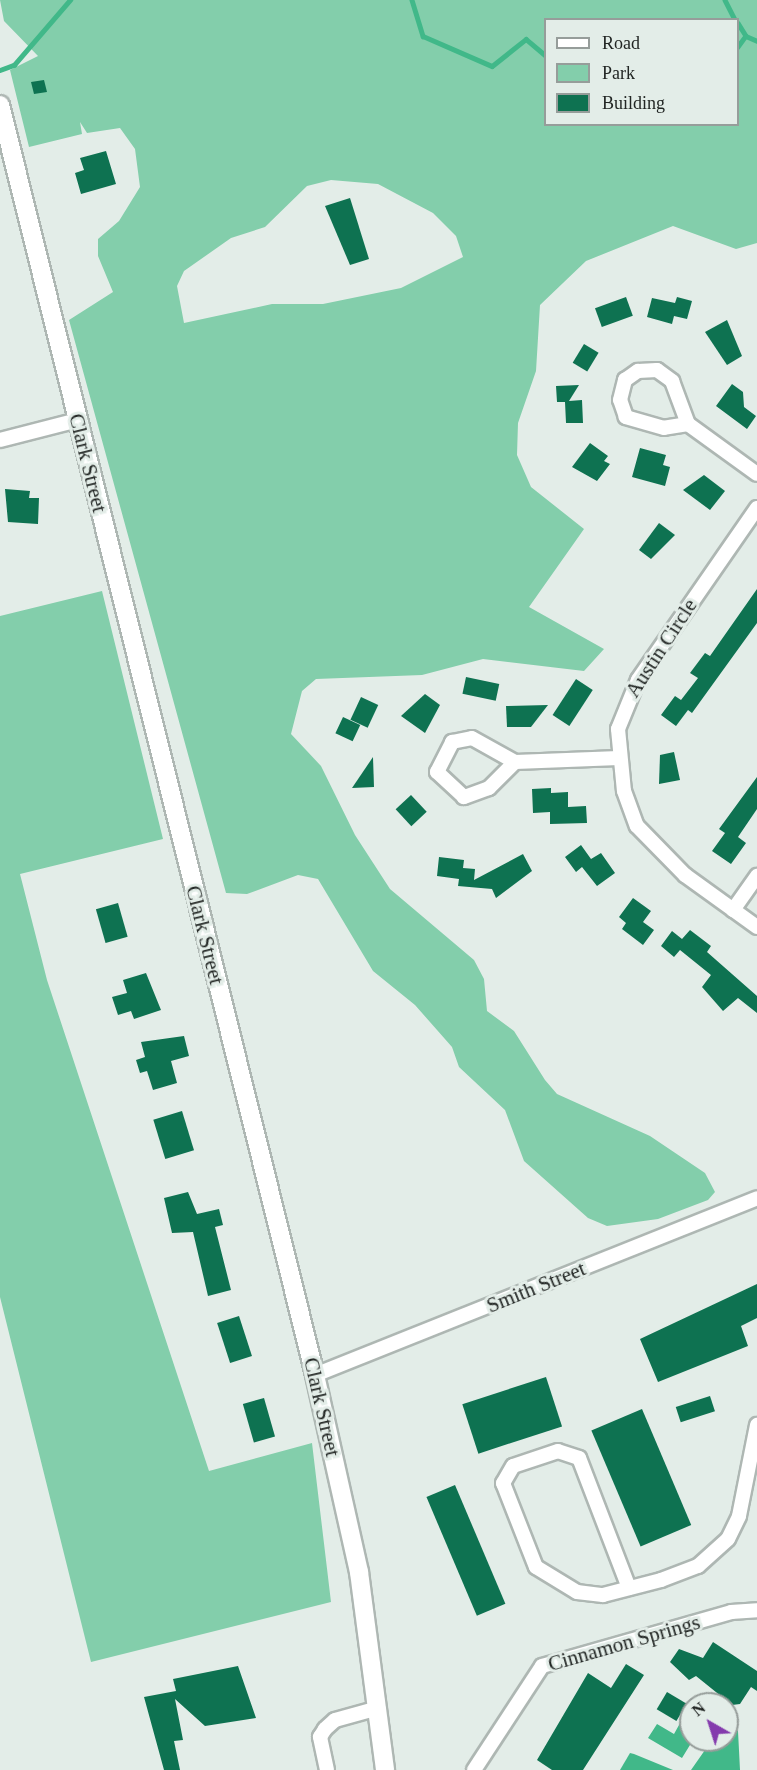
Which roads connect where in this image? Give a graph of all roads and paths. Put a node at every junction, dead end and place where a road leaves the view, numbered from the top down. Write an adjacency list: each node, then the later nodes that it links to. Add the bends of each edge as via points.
1 (0, 105): 2 (main road, Clark Street)
2 (78, 420): 4 (street); 13 (main road, Clark Street)
3 (688, 424): 3 (street, via 672,381 657,370 638,371 625,380 620,400 626,417 664,428); 5 (street)
4 (0, 440)
5 (757, 474)
6 (757, 508): 7 (street, Austin Circle, via 638,680 618,729)
7 (619, 758): 8 (street); 10 (street, Austin Circle, via 637,826 677,868)
8 (515, 762): 8 (street, via 472,738 452,742 436,772 464,796 489,788)
9 (757, 876): 10 (street)
10 (733, 910): 11 (street, Austin Circle)
11 (757, 927)
12 (757, 1198): 13 (street, Smith Street)
13 (315, 1375): 17 (main road, Clark Street, via 359,1572)
14 (757, 1425): 15 (street, via 739,1516 728,1539 698,1566)
15 (629, 1588): 15 (street, via 589,1595 536,1567 503,1483 513,1466 558,1451 579,1458)
16 (757, 1610): 20 (street, Cinnamon Springs, via 731,1612 542,1666)
17 (378, 1708): 18 (street, via 335,1720 325,1729 320,1737); 19 (main road, Clark Street)
18 (327, 1770)
19 (385, 1770)
20 (474, 1770)

